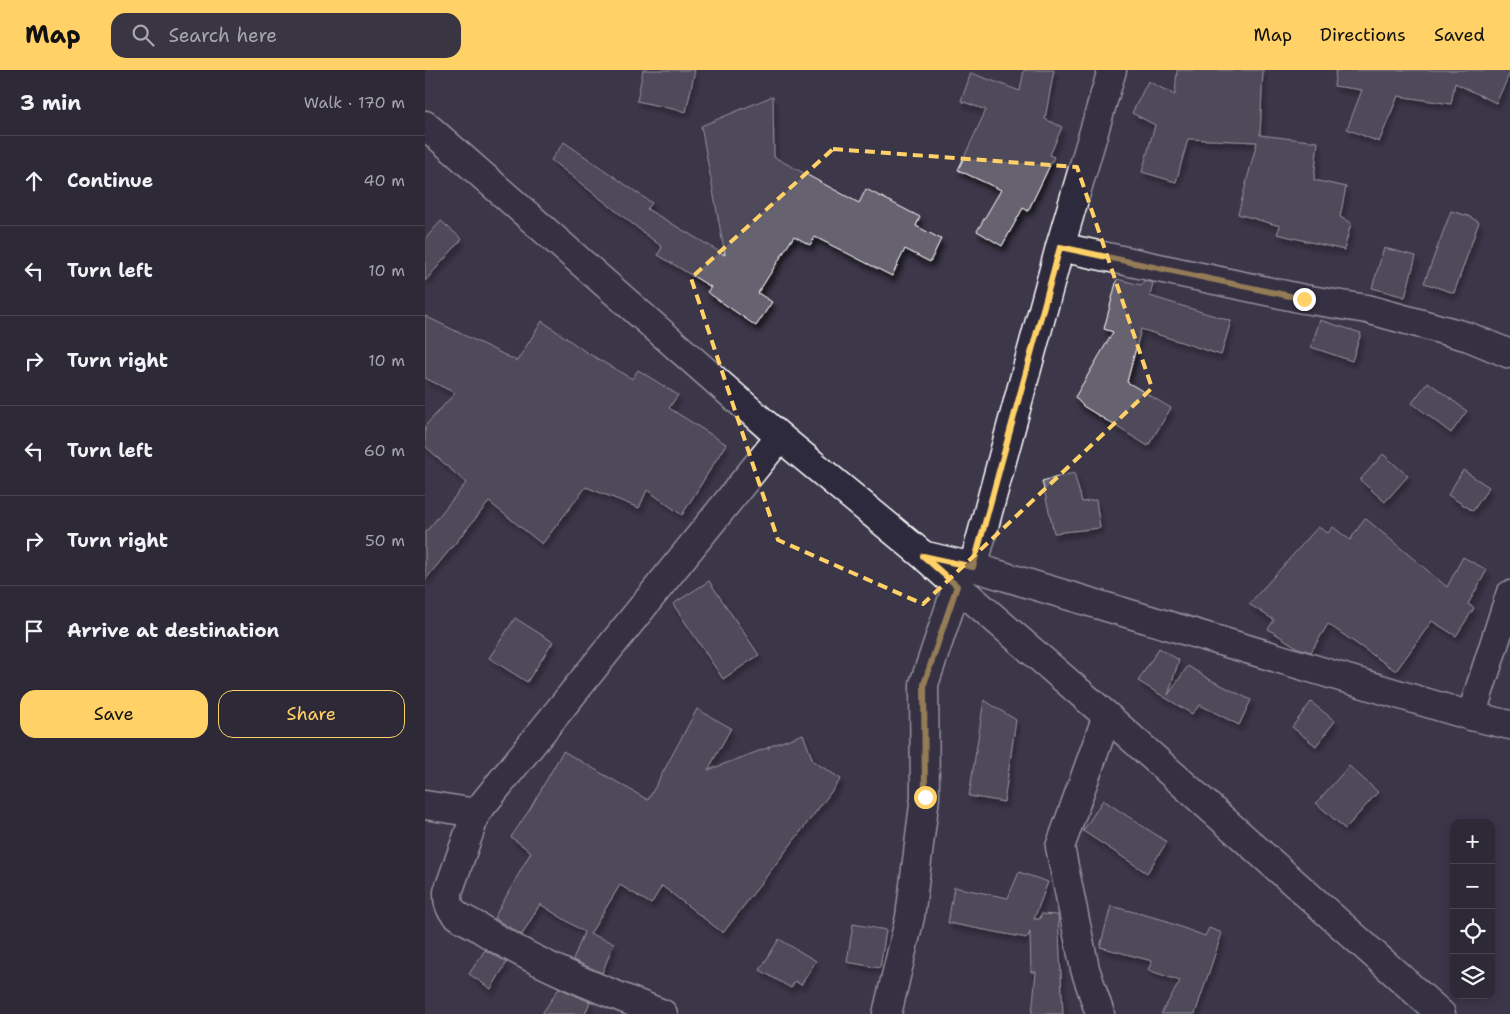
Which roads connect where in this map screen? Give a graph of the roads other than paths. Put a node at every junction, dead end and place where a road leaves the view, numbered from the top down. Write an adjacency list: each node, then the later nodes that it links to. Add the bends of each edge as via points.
1 (1112, 70): 3 (street)
2 (425, 125): 5 (street)
3 (1060, 247): 4 (street, via 1304,299 1367,308 1469,337); 6 (street)
4 (1510, 354)
5 (780, 437): 6 (street, via 923,556); 12 (street)
6 (965, 577): 8 (street); 9 (street); 14 (street, via 924,684 925,797 910,917)
7 (1510, 595): 9 (street)
8 (1107, 716): 15 (street, via 1060,847 1085,969); 16 (street)
9 (1471, 716): 10 (street)
10 (1510, 725)
11 (425, 805): 12 (street)
12 (476, 813): 13 (street, via 448,892 452,910 495,938 548,966)
13 (663, 1014)
14 (887, 1014)
15 (1100, 1014)
16 (1441, 1014)

